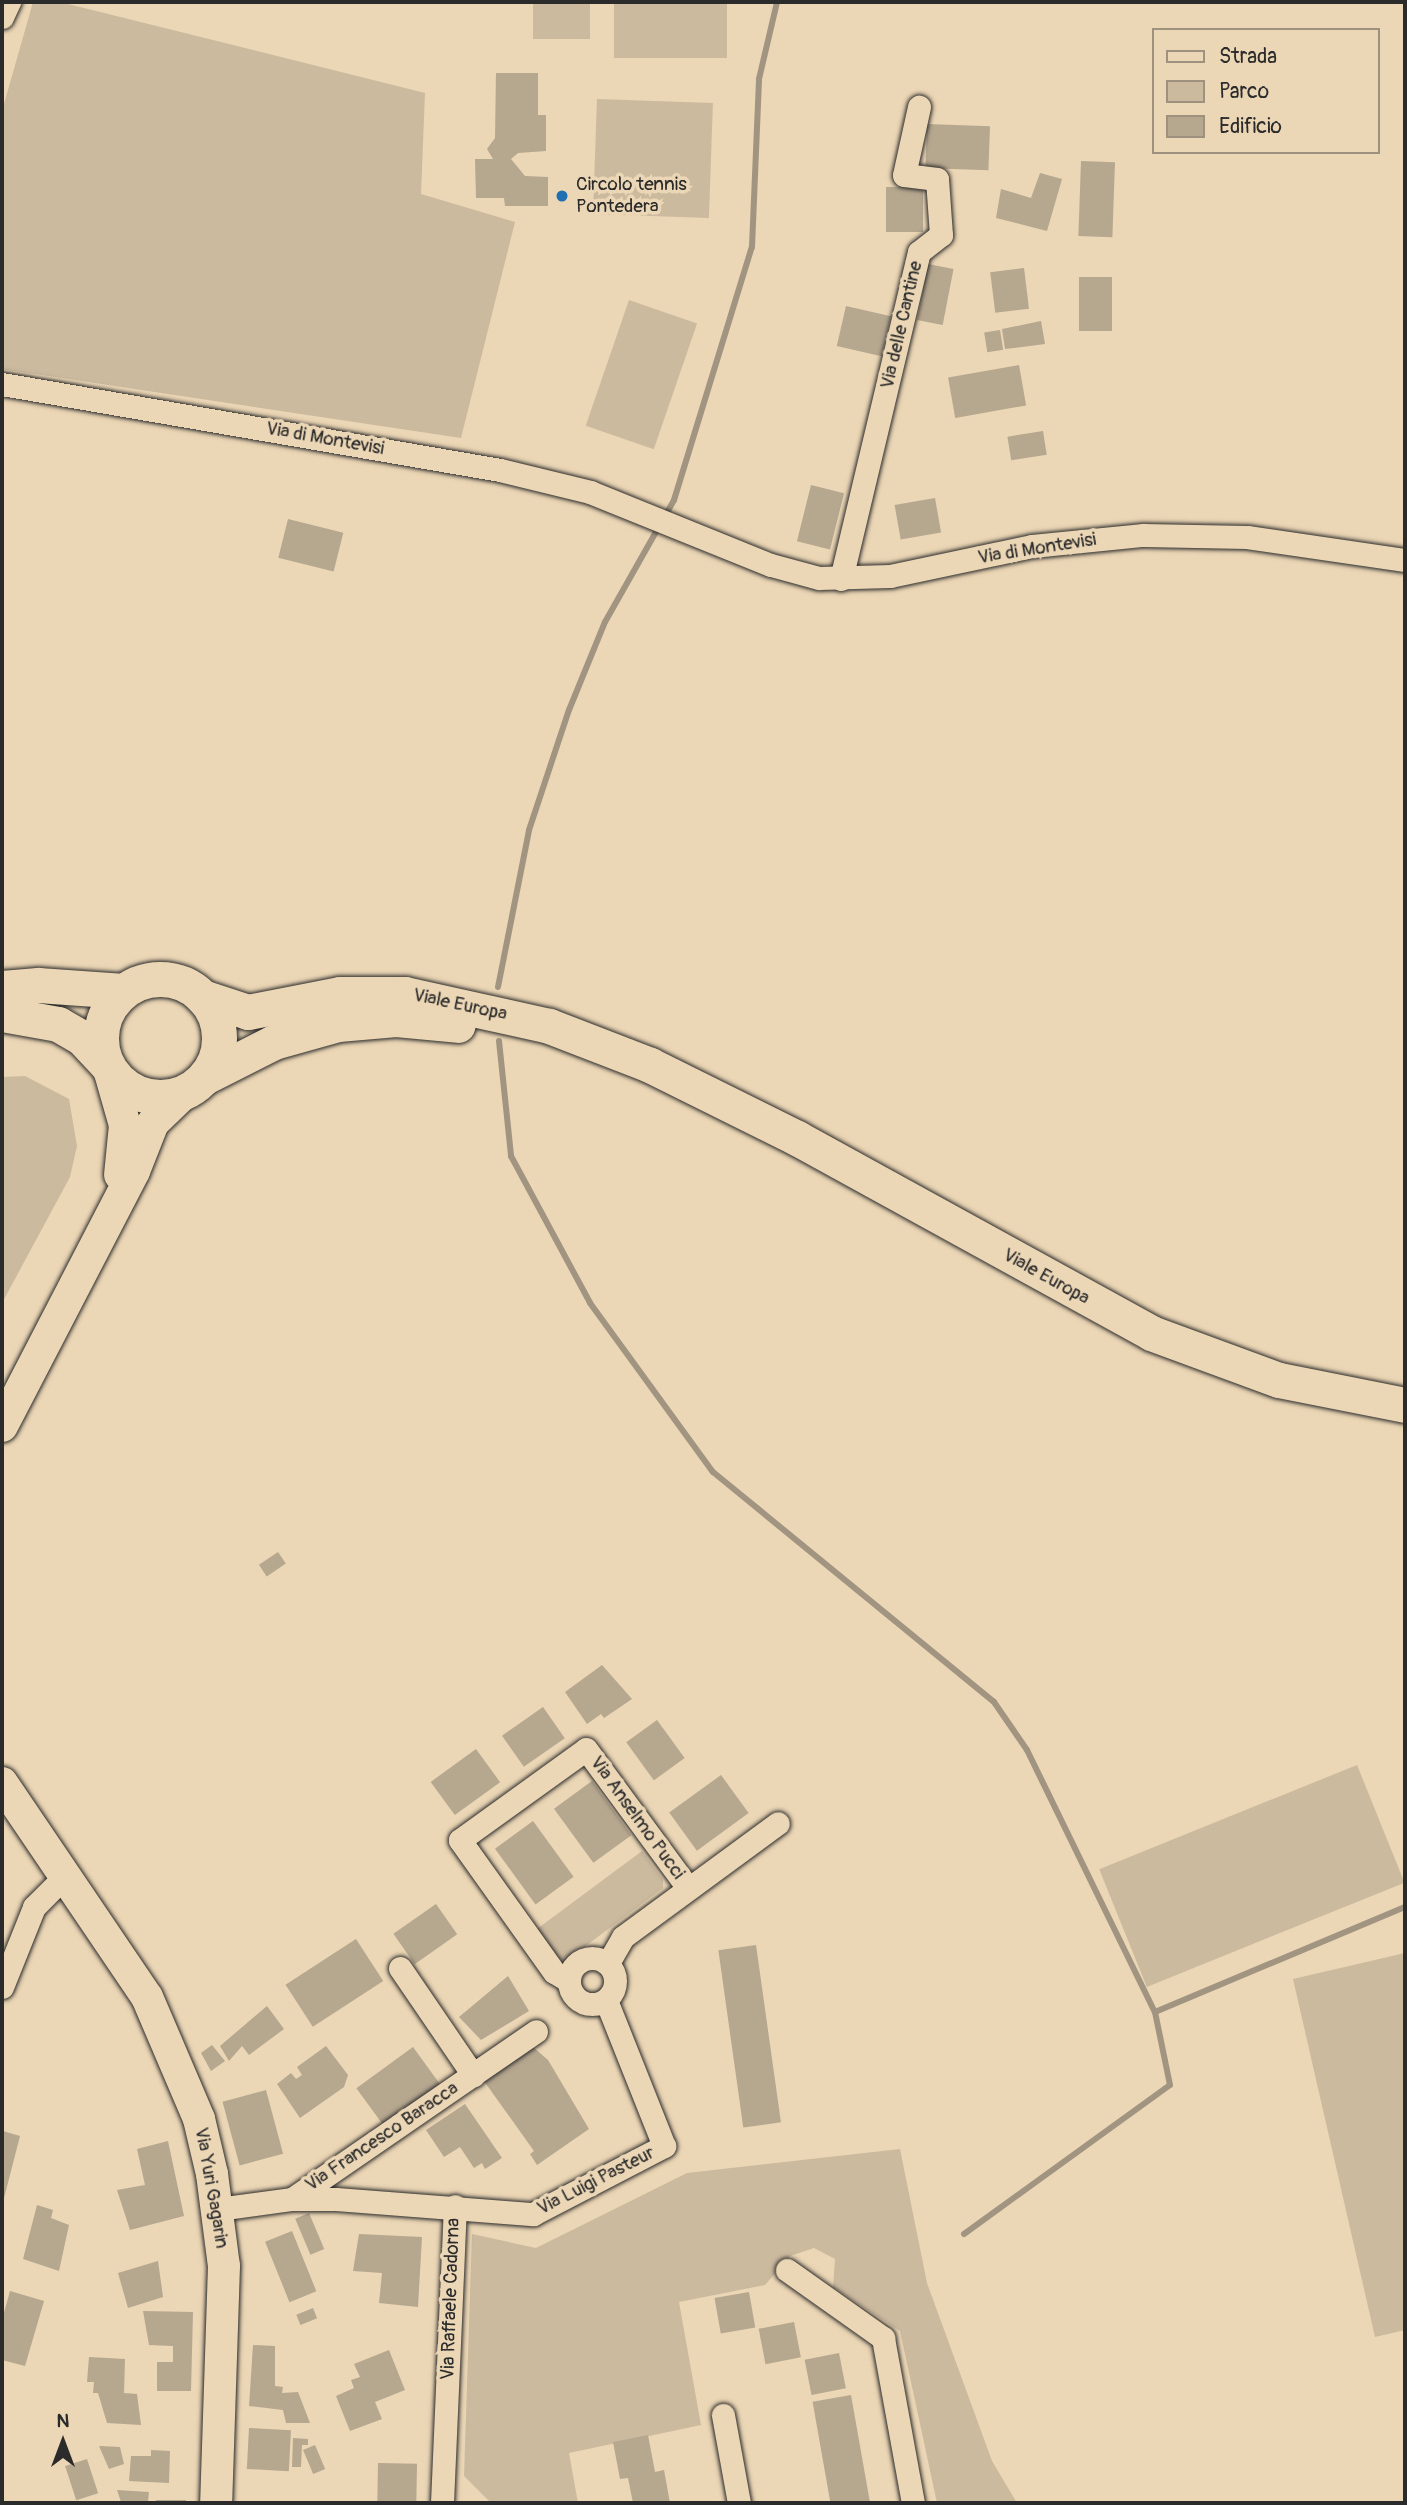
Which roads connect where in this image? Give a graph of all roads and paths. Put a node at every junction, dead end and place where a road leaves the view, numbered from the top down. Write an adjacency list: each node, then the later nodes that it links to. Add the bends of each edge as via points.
1 (9, 2): 2 (street)
2 (2, 17)
3 (919, 107): 6 (street, Via delle Cantine, via 904,175 937,179 941,235 919,252)
4 (2, 384): 6 (street, Via di Montevisi, via 500,470 645,512 771,565 808,576)
5 (1405, 560): 6 (street, Via di Montevisi, via 1247,537 1143,535 1066,541 890,576)
6 (841, 579)
7 (2, 988): 8 (main road, Viale Europa, via 38,985)
8 (124, 991): 9 (main road, Viale Europa, via 145,981 170,980); 11 (main road, via 102,1024 100,1044)
9 (202, 997): 12 (main road, via 216,1018 219,1043); 13 (main road, Viale Europa, via 248,1012 360,992 451,1001 549,1026 616,1050)
10 (2, 1014): 11 (main road, Viale Europa, via 58,1024 82,1038)
11 (107, 1066): 12 (main road, Viale Europa, via 126,1087 149,1097); 14 (street, via 126,1134 124,1163)
12 (195, 1085): 13 (main road, Viale Europa, via 257,1049 305,1031 358,1021 414,1019 517,1040); 14 (street, via 153,1123 134,1171)
13 (708, 1095): 15 (main road, Viale Europa, via 797,1138 1151,1332 1279,1380)
14 (110, 1210): 16 (street)
15 (1405, 1405)
16 (2, 1426)
17 (2, 1783): 19 (street, Via Yuri Gagarin)
18 (778, 1824): 20 (street, Via Anselmo Pucci)
19 (65, 1876): 24 (street, via 34,1907); 30 (street, Via Yuri Gagarin, via 136,1980 170,2045 208,2147)
20 (688, 1888): 21 (street, Via Anselmo Pucci, via 622,1937); 23 (street, Via Anselmo Pucci, via 586,1749 460,1840 554,1972)
21 (608, 1963): 23 (street, via 586,1958 572,1969); 25 (street, via 615,1986)
22 (400, 1968): 27 (street, Via Francesco Baracca)
23 (569, 1981): 25 (street, via 582,2002)
24 (2, 1987)
25 (606, 2000): 29 (street, Via Luigi Pasteur, via 664,2146 533,2214)
26 (536, 2031): 27 (street, Via Francesco Baracca)
27 (473, 2075): 28 (street, Via Francesco Baracca)
28 (292, 2199): 29 (street, Via Raffaele Cadorna); 30 (street, Via Raffaele Cadorna)
29 (455, 2206): 34 (street, Via Raffaele Cadorna)
30 (218, 2209): 33 (street, Via Yuri Gagarin, via 224,2328)
31 (787, 2270): 36 (street, via 883,2339)
32 (723, 2415): 35 (street)
33 (216, 2503)
34 (442, 2503)
35 (739, 2503)
36 (913, 2503)

